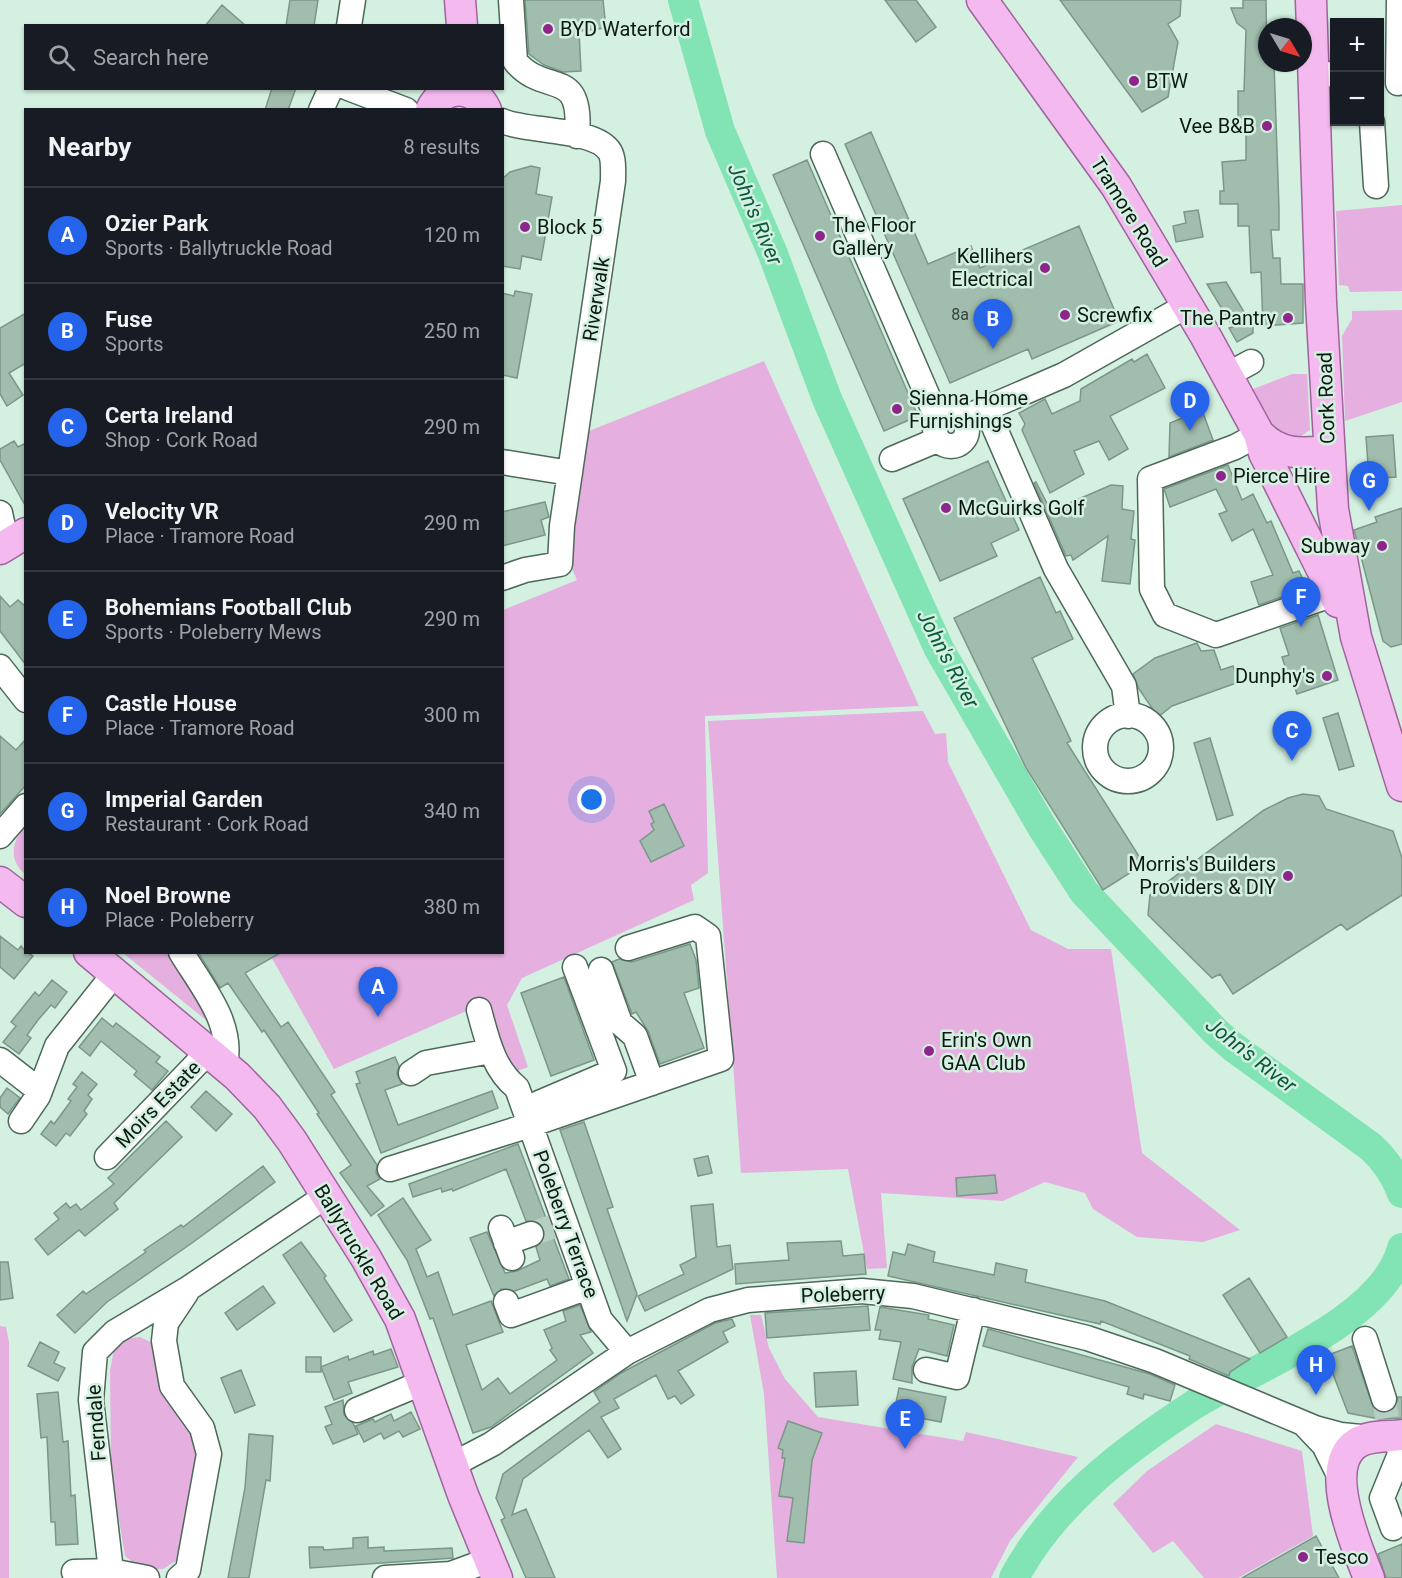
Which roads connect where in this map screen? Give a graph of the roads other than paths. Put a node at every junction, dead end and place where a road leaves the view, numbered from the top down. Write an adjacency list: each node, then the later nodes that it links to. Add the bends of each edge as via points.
1 (352, 0): 7 (street)
2 (460, 0): 8 (main road)
3 (511, 0): 21 (street, via 515,61 528,72 561,85 576,100)
4 (982, 0): 24 (main road, Tramore Road, via 1107,173)
5 (1311, 0): 9 (main road, Cork Road)
6 (1400, 0): 10 (street)
7 (349, 24)
8 (462, 24)
9 (1324, 75): 28 (main road, Cork Road)
10 (1393, 82)
11 (330, 90): 16 (street)
12 (354, 90): 17 (street)
13 (458, 90): 15 (main road)
14 (458, 90): 18 (main road, via 473,94)
15 (439, 98): 17 (street, via 421,107)
16 (322, 108)
17 (403, 108)
18 (489, 108)
19 (504, 114): 21 (street, Riverwalk)
20 (1372, 126): 23 (street)
21 (577, 136): 31 (street, Riverwalk, via 602,144 611,153 613,181)
22 (823, 154): 26 (street)
23 (1376, 186)
24 (1188, 305): 25 (street, via 1073,371); 27 (main road, Tramore Road, via 1239,369)
25 (986, 408): 26 (street); 41 (street, via 1056,569 1124,686)
26 (946, 426): 29 (street)
27 (1259, 434): 28 (main road, Tramore Road, via 1282,451); 33 (main road, Tramore Road); 37 (street, via 1150,479 1152,589 1165,615 1216,635)
28 (1328, 451): 32 (main road, Cork Road)
29 (892, 459)
30 (504, 462): 31 (street)
31 (570, 473): 36 (street, Riverwalk, via 560,564)
32 (1330, 485): 33 (main road, via 1310,496); 38 (main road, Cork Road)
33 (1284, 495): 37 (main road, Tramore Road)
34 (0, 513): 35 (street)
35 (11, 542)
36 (504, 578)
37 (1334, 594): 38 (main road, Tramore Road)
38 (1356, 637): 42 (main road, Cork Road)
39 (0, 667): 40 (street)
40 (24, 697)
41 (1128, 716)
42 (1402, 786)
43 (24, 808): 44 (street)
44 (0, 836)
45 (0, 882): 46 (main road)
46 (24, 900)
47 (628, 948): 58 (street, via 695,927 708,936 721,1059)
48 (91, 954): 52 (main road, Ballytruckle Road)
49 (182, 954): 55 (street, via 225,1030 228,1042)
50 (574, 967): 60 (street, via 614,1071)
51 (601, 970): 58 (street, via 620,1023 635,1036)
52 (114, 973): 55 (main road, Ballytruckle Road); 59 (street, via 57,1046)
53 (479, 1010): 54 (street)
54 (491, 1051): 57 (street, via 426,1063); 60 (street)
55 (217, 1058): 62 (street, Moirs Estate); 64 (main road, Ballytruckle Road, via 274,1116)
56 (0, 1060): 59 (street)
57 (411, 1073)
58 (652, 1083): 60 (street)
59 (40, 1091): 61 (street)
60 (524, 1107): 63 (street); 65 (street, Poleberry Terrace)
61 (21, 1121)
62 (106, 1157)
63 (390, 1168)
64 (326, 1196): 68 (street, Ferndale); 74 (main road, Ballytruckle Road, via 392,1302)
65 (549, 1228): 66 (street); 67 (street, Poleberry Terrace)
66 (506, 1243)
67 (588, 1287): 69 (street, via 511,1315); 72 (street, Poleberry Terrace, via 600,1320)
68 (189, 1288): 82 (street, Ferndale, via 114,1332 95,1352 91,1400); 85 (street, Ferndale, via 166,1323 164,1341 172,1386 202,1428 210,1454 188,1569)
69 (506, 1302)
70 (973, 1310): 72 (street, Poleberry, via 882,1291 748,1300 710,1310); 73 (street, via 957,1377); 76 (street, Poleberry, via 1096,1341)
71 (1365, 1340): 77 (street)
72 (627, 1352): 78 (street, Poleberry, via 492,1444)
73 (926, 1370)
74 (424, 1382): 75 (street); 78 (main road, Ballytruckle Road)
75 (357, 1410)
76 (1295, 1420): 77 (street, Poleberry, via 1341,1435); 79 (street, Poleberry, via 1320,1439)
77 (1388, 1427): 79 (main road, via 1355,1444 1347,1454); 80 (street, via 1400,1454 1382,1498)
78 (452, 1465): 81 (main road, Ballytruckle Road)
79 (1341, 1479): 87 (main road, via 1352,1530)
80 (1393, 1528)
81 (493, 1569): 86 (street)
82 (111, 1571): 83 (street); 84 (street)
83 (74, 1572)
84 (147, 1578)
85 (179, 1578)
86 (385, 1578)
87 (1369, 1578)

